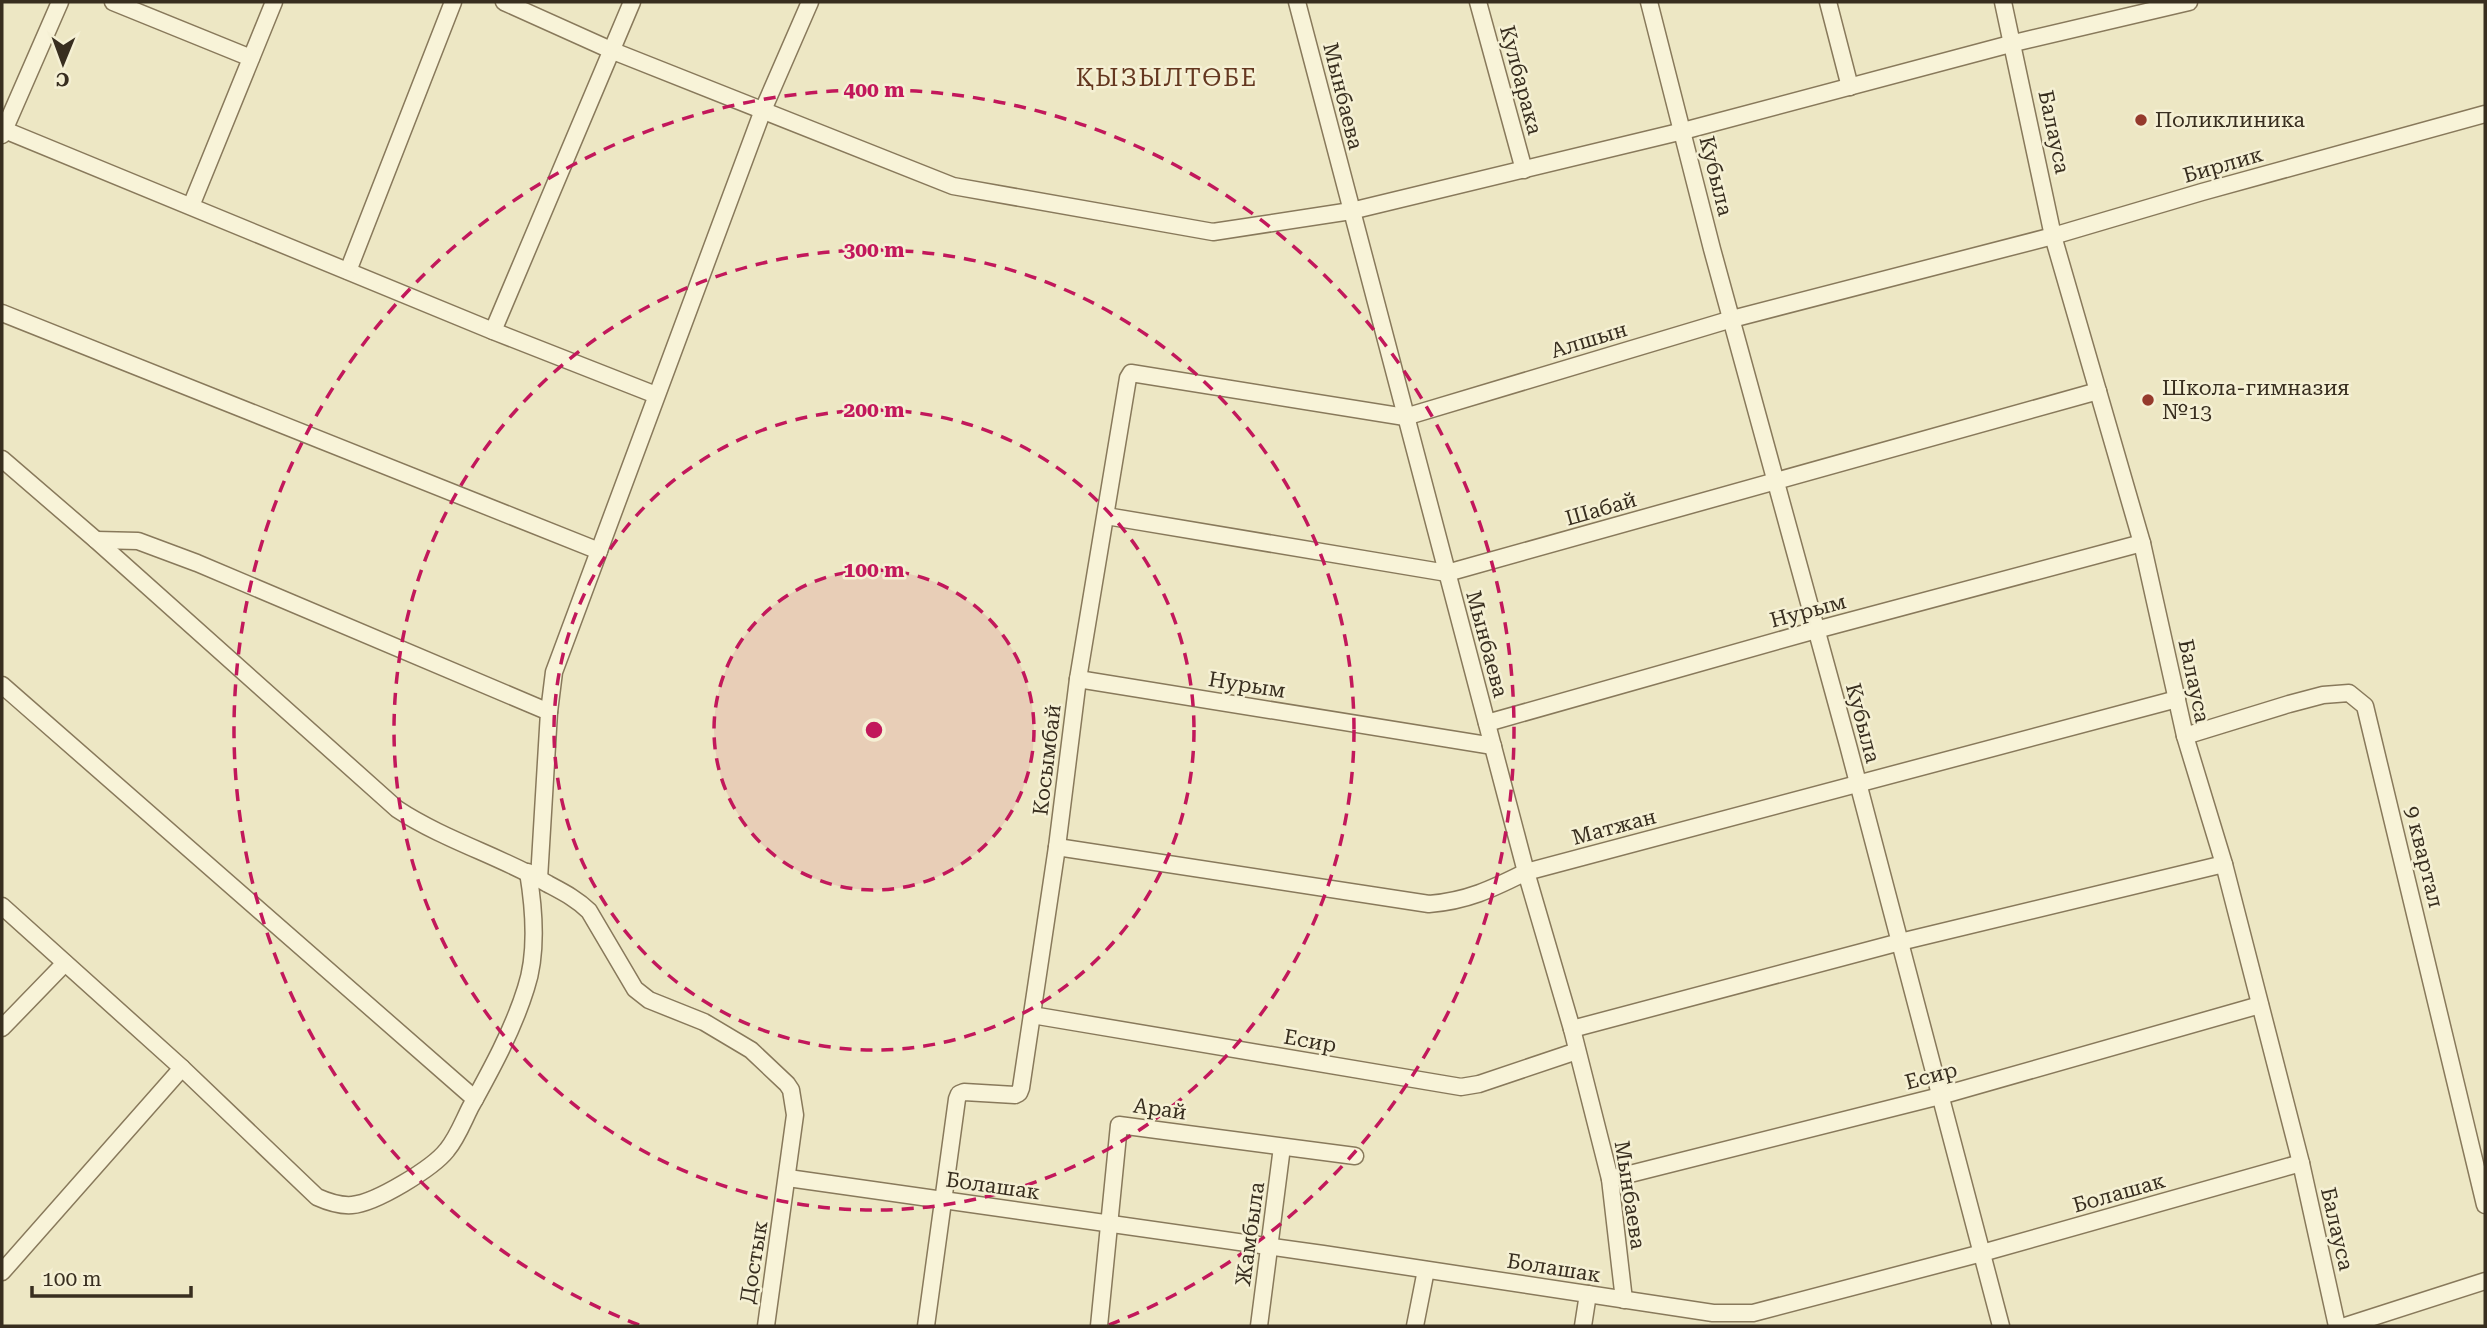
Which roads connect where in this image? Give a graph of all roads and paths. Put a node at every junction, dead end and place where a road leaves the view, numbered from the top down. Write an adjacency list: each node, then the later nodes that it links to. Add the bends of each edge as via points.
1 (60, 2): 21 (street)
2 (113, 2): 16 (street)
3 (274, 2): 16 (street)
4 (453, 2): 26 (street)
5 (505, 2): 15 (street)
6 (632, 2): 15 (street)
7 (810, 2): 18 (street)
8 (1297, 2): 24 (street, Мынбаева)
9 (1478, 2): 22 (street, Кулбарака)
10 (1649, 2): 20 (street, Кубыла)
11 (1828, 2): 17 (street)
12 (2003, 2): 14 (street, Балауса)
13 (2189, 2): 14 (street)
14 (2014, 43): 17 (street); 25 (street, Балауса)
15 (612, 51): 18 (street); 29 (street)
16 (251, 58): 23 (street)
17 (1850, 87): 20 (street)
18 (763, 110): 24 (street, via 953,186 1133,219 1213,232); 32 (street)
19 (2485, 114): 25 (street, Бирлик)
20 (1683, 131): 22 (street); 28 (street, Кубыла)
21 (2, 132): 23 (street)
22 (1524, 170): 24 (street)
23 (191, 206): 26 (street)
24 (1351, 211): 33 (street, Мынбаева)
25 (2053, 236): 28 (street, Алшын); 31 (street, Балауса)
26 (348, 271): 29 (street)
27 (2, 313): 39 (street)
28 (1732, 319): 33 (street, Алшын); 35 (street, Кубыла)
29 (493, 331): 32 (street)
30 (1131, 373): 33 (street, Алшын); 36 (street, Косымбай)
31 (2098, 391): 35 (street, Шабай); 38 (street, Балауса)
32 (656, 395): 39 (street)
33 (1405, 417): 40 (street, Мынбаева)
34 (2, 459): 37 (street, Достык)
35 (1776, 481): 40 (street, Шабай); 41 (street, Кубыла)
36 (1107, 516): 40 (street, Шабай); 42 (street, Косымбай)
37 (96, 540): 45 (street, via 138,541 173,554); 53 (street, Достык, via 397,809)
38 (2142, 543): 41 (street, Нурым); 44 (street, Балауса)
39 (598, 551): 45 (street, via 554,672)
40 (1447, 573): 46 (street, Мынбаева)
41 (1816, 630): 46 (street, Нурым); 49 (street, Кубыла)
42 (1078, 679): 48 (street, Нурым); 50 (street, Косымбай)
43 (2, 685): 64 (street)
44 (2177, 699): 47 (street, Балауса); 49 (street, Матжан)
45 (549, 712): 53 (street)
46 (1486, 723): 48 (street, Мынбаева)
47 (2185, 736): 51 (street, Балауса); 71 (street, 9 квартал, via 2323,695 2349,693 2365,706)
48 (1493, 746): 52 (street, Мынбаева)
49 (1858, 783): 52 (street, Матжан); 55 (street, Кубыла)
50 (1057, 846): 52 (street, Матжан, via 1429,904 1477,896); 58 (street, Косымбай)
51 (2224, 864): 55 (street); 57 (street, Балауса)
52 (1526, 872): 60 (street, Мынбаева)
53 (534, 875): 64 (street, via 531,967 526,988); 68 (street, Достык, via 589,911 641,995 704,1021 751,1050 787,1084 795,1115)
54 (2, 906): 56 (street)
55 (1900, 942): 60 (street); 63 (street, Кубыла)
56 (65, 963): 59 (street); 62 (street)
57 (2260, 1005): 63 (street, Есир); 67 (street, Балауса)
58 (1032, 1015): 61 (street, Есир, via 1461,1087); 70 (street, Косымбай, via 1019,1093 959,1094)
59 (2, 1028)
60 (1572, 1029): 61 (street, Мынбаева)
61 (1577, 1051): 69 (street, Мынбаева)
62 (182, 1068): 64 (street, via 317,1197 332,1204 369,1201 438,1161); 76 (street)
63 (1940, 1096): 69 (street, Есир); 74 (street, Кубыла)
64 (475, 1099)
65 (1282, 1147): 66 (street, Арай); 72 (street, Арай, via 1119,1125); 73 (street, Жамбыла)
66 (1355, 1156)
67 (2301, 1163): 74 (street, Болашак); 88 (street, Балауса)
68 (788, 1178): 70 (street, Болашак); 81 (street, Достык)
69 (1610, 1179): 79 (street, Мынбаева)
70 (943, 1200): 72 (street, Болашак); 82 (street)
71 (2485, 1205)
72 (1109, 1224): 73 (street, Болашак); 83 (street, Арай)
73 (1270, 1246): 75 (street, Болашак); 84 (street, Жамбыла)
74 (1982, 1253): 80 (street, Болашак); 87 (street, Кубыла)
75 (1426, 1270): 78 (street, Болашак); 85 (street)
76 (2, 1272)
77 (2485, 1280): 89 (street)
78 (1588, 1294): 79 (street, Болашак); 86 (street)
79 (1624, 1300): 80 (street, Болашак)
80 (1752, 1320)
81 (765, 1326)
82 (926, 1326)
83 (1099, 1326)
84 (1259, 1326)
85 (1416, 1326)
86 (1583, 1326)
87 (2001, 1326)
88 (2337, 1326)
89 (2345, 1326)

